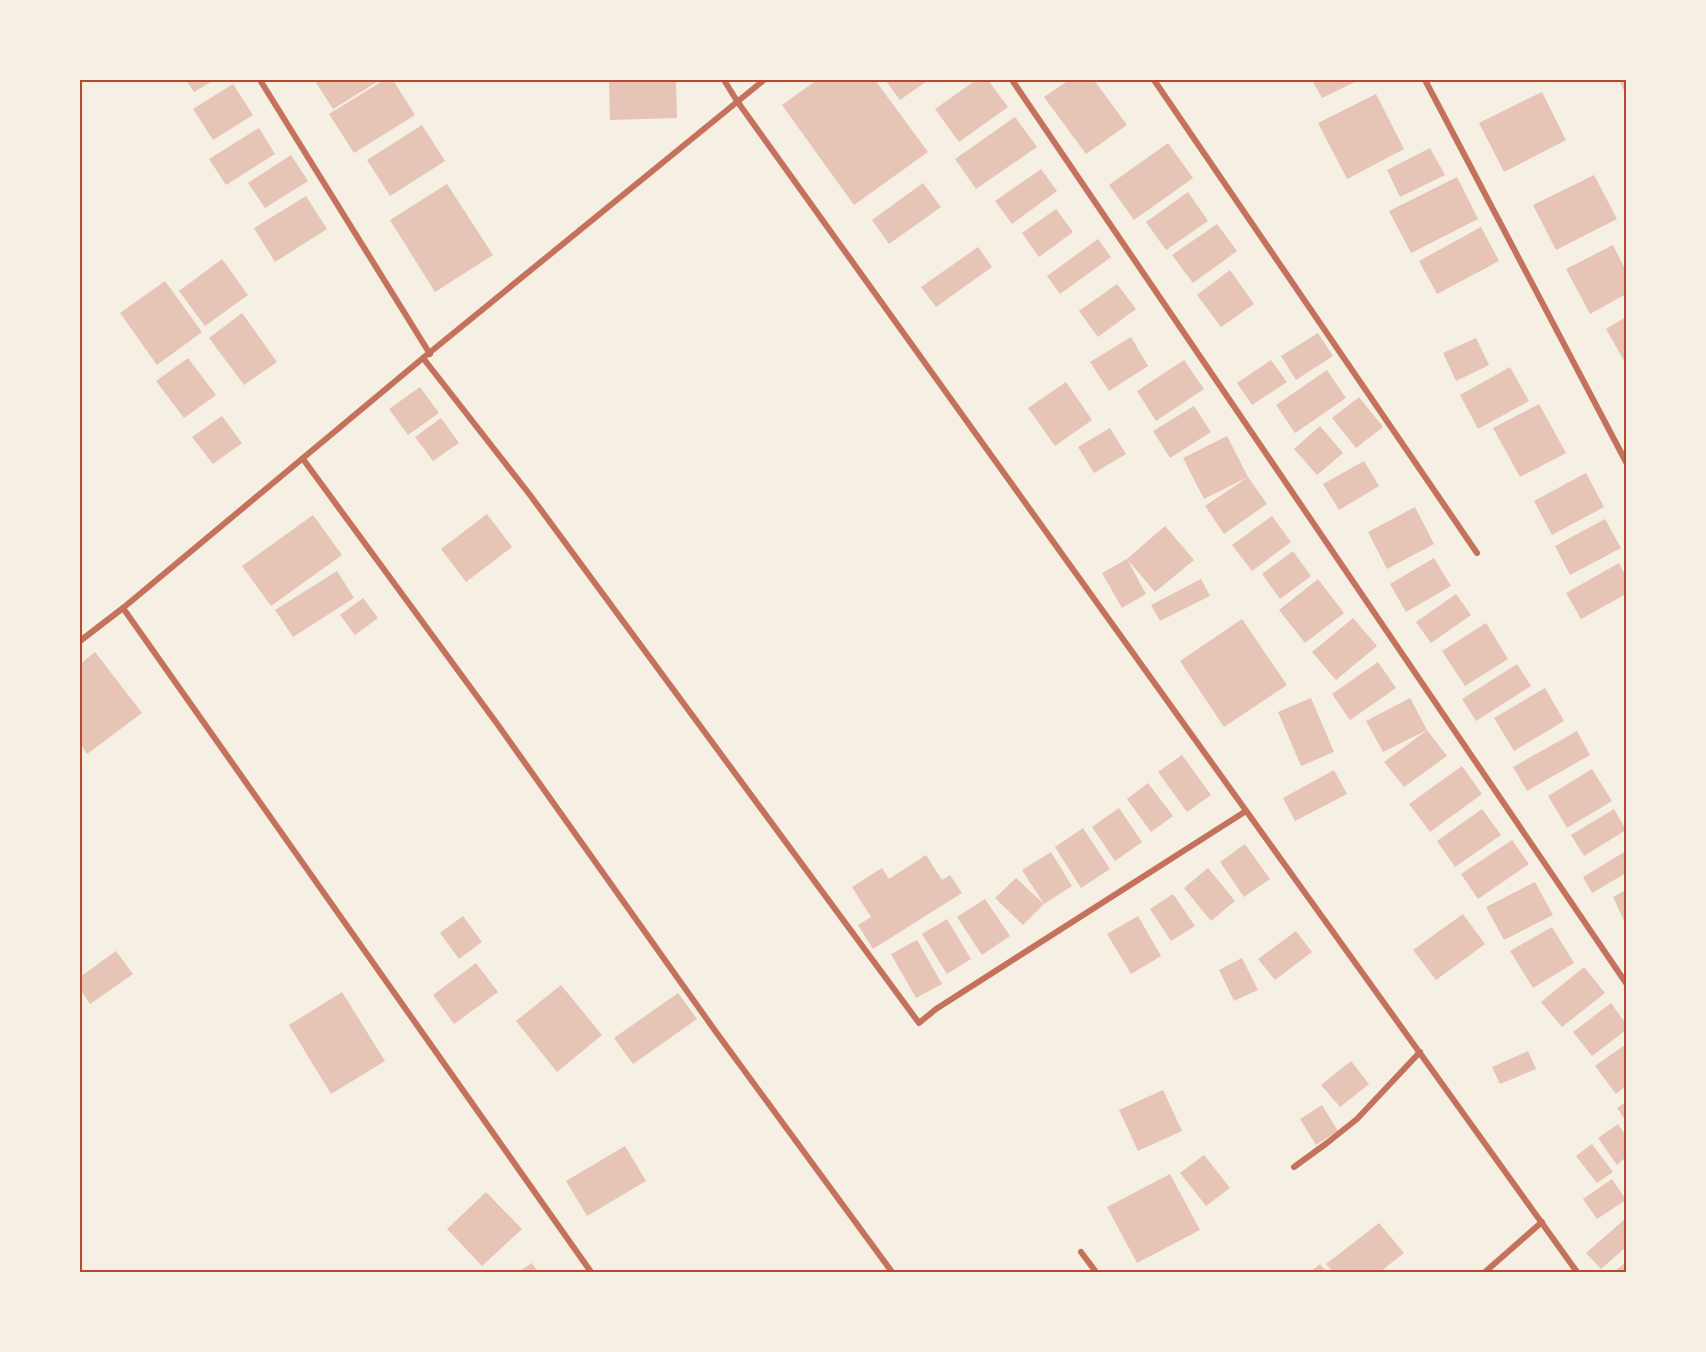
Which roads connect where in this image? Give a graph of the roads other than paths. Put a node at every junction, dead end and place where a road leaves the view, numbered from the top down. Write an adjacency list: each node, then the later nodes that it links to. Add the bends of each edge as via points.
1 (260, 80): 8 (street)
2 (724, 80): 7 (street)
3 (764, 80): 7 (street)
4 (1012, 80): 16 (street)
5 (1154, 80): 12 (street)
6 (1425, 80): 11 (street)
7 (737, 101): 8 (street); 15 (street)
8 (430, 354): 9 (street)
9 (423, 358): 10 (street); 15 (street, via 537,504 919,1023)
10 (303, 459): 13 (street); 22 (street)
11 (1626, 462)
12 (1477, 553)
13 (123, 608): 14 (street); 21 (street)
14 (80, 641)
15 (1246, 811): 17 (street)
16 (1626, 983)
17 (1420, 1052): 18 (street, via 1357,1119); 19 (street)
18 (1294, 1167)
19 (1542, 1222): 24 (street); 25 (street)
20 (1081, 1252): 23 (street)
21 (591, 1272)
22 (892, 1272)
23 (1096, 1272)
24 (1485, 1272)
25 (1577, 1272)

